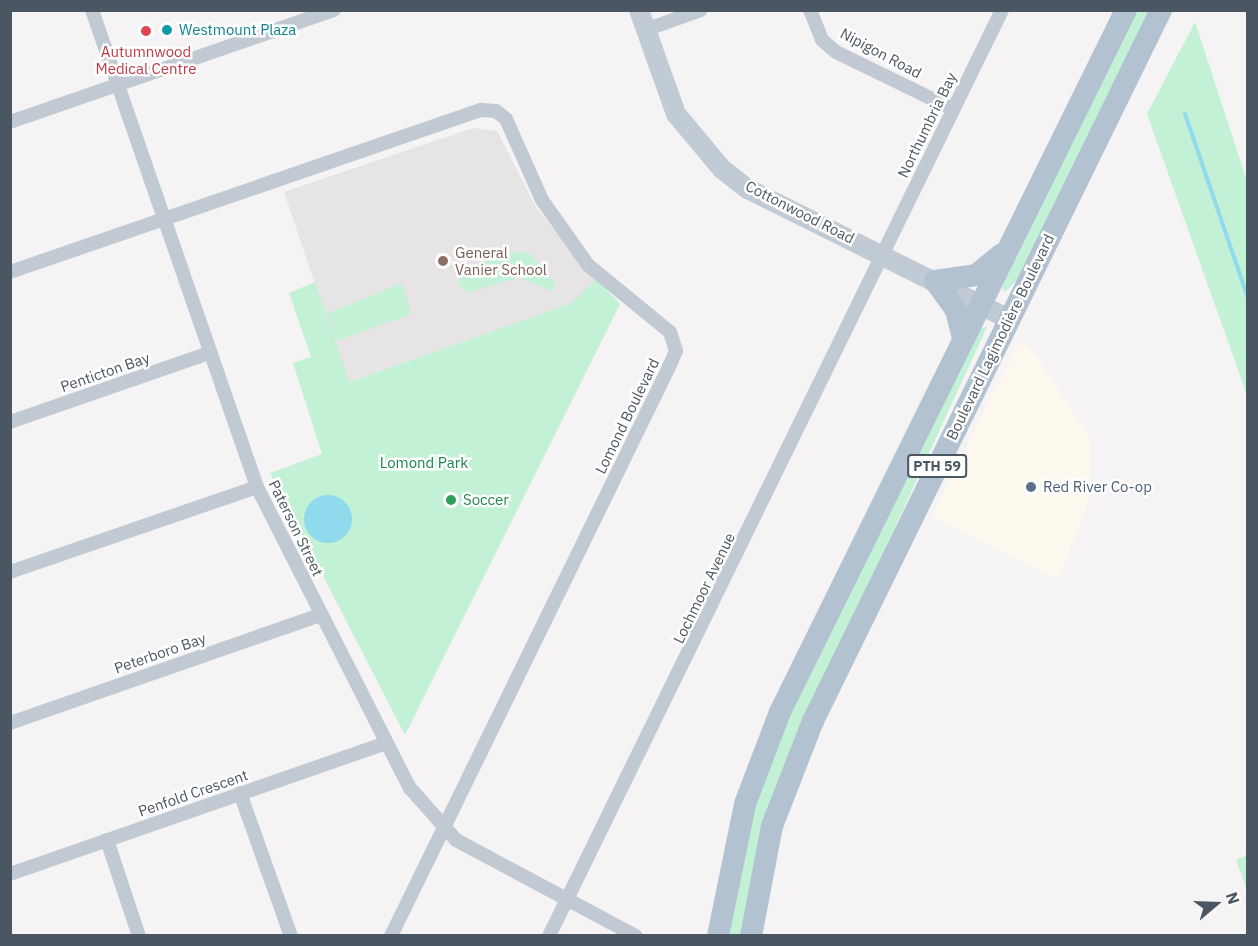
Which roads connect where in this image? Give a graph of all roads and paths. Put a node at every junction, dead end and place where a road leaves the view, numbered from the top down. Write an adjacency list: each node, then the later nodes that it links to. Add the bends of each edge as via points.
1 (92, 10): 10 (street, Paterson Street)
2 (334, 10): 10 (street)
3 (639, 10): 9 (street, Cottonwood Road)
4 (701, 10): 9 (street)
5 (810, 10): 11 (street, Nipigon Road, via 822,40 836,52)
6 (1002, 10): 11 (street, Northumbria Bay)
7 (1126, 10): 14 (main road, PTH 59)
8 (1161, 10): 19 (main road, Boulevard Lagimodière Boulevard / PTH 59)
9 (645, 30): 15 (street, Cottonwood Road, via 676,114 722,169 748,189)
10 (118, 85): 12 (street); 13 (street, Paterson Street)
11 (953, 109): 15 (street, Northumbria Bay)
12 (10, 122)
13 (164, 219): 16 (street); 21 (street, Paterson Street); 29 (street, Lomond Boulevard, via 480,110 496,111 506,119 542,200 574,247 675,342 664,378)
14 (1005, 252): 17 (main road, via 976,275); 18 (main road, PTH 59)
15 (882, 254): 17 (street, Cottonwood Road); 32 (street, Lochmoor Avenue)
16 (10, 272)
17 (935, 281): 18 (street, Cottonwood Road); 20 (main road, via 956,310)
18 (980, 304): 19 (street, Cottonwood Road); 20 (main road, PTH 59)
19 (1009, 319): 39 (main road, Boulevard Lagimodière Boulevard / PTH 59, via 813,721 772,826)
20 (963, 339): 38 (main road, PTH 59, via 761,758 736,837)
21 (209, 354): 22 (street, Penticton Bay); 23 (street, Paterson Street)
22 (10, 422)
23 (256, 487): 24 (street); 25 (street, Paterson Street)
24 (10, 572)
25 (321, 615): 26 (street, Peterboro Bay); 27 (street, Paterson Street)
26 (10, 723)
27 (386, 743): 28 (street, Penfold Crescent); 29 (street, Paterson Street, via 424,810)
28 (240, 793): 30 (street, Penfold Crescent); 34 (street)
29 (443, 827): 32 (street, Paterson Street, via 467,848); 35 (street)
30 (106, 840): 31 (street, Penfold Crescent); 33 (street)
31 (10, 874)
32 (567, 898): 36 (street, Lochmoor Avenue); 37 (street, Paterson Street)
33 (139, 936)
34 (291, 936)
35 (391, 936)
36 (549, 936)
37 (636, 936)
38 (718, 936)
39 (751, 936)

